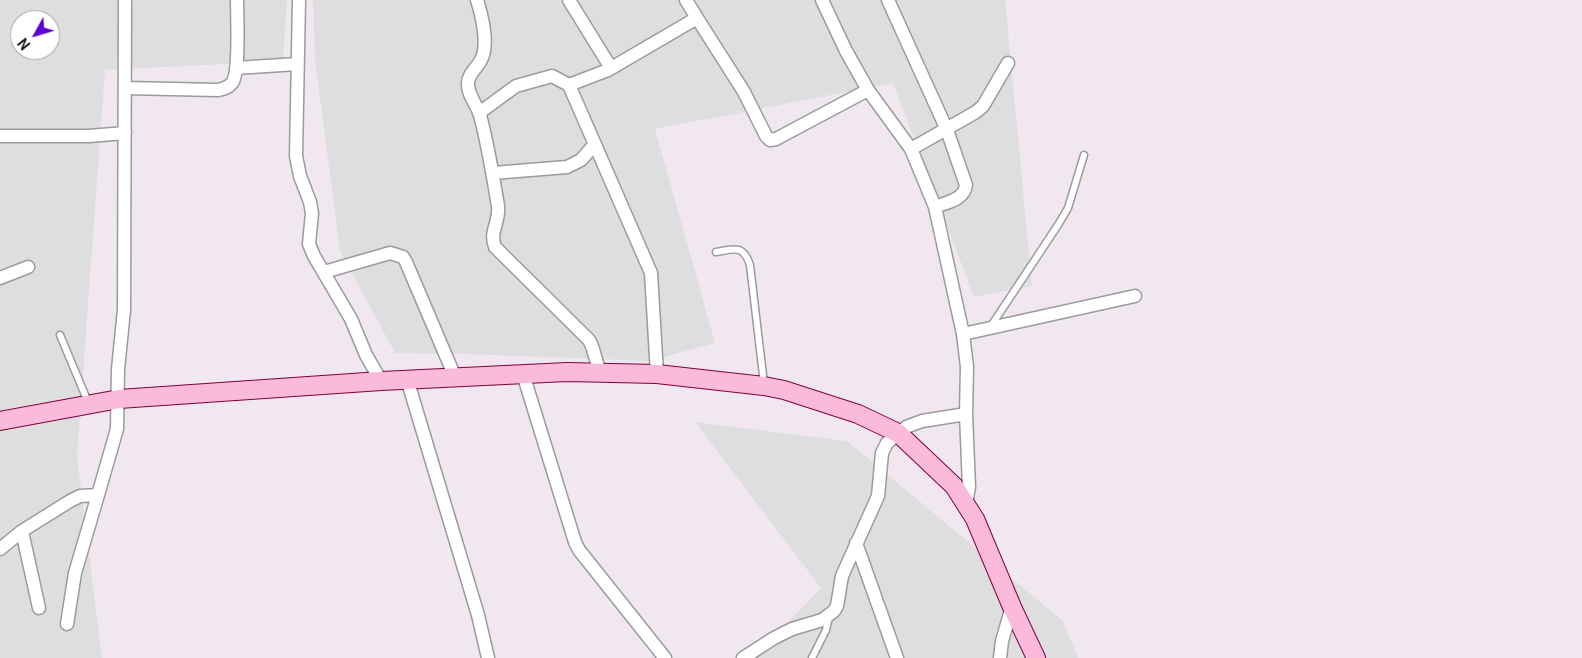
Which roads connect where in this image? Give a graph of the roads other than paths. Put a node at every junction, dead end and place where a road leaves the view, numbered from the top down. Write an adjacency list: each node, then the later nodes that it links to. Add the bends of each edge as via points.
1 (125, 0): 15 (street)
2 (237, 0): 12 (street)
3 (299, 0): 11 (street)
4 (477, 0): 17 (street, via 485,46 484,55 468,86)
5 (569, 0): 13 (street)
6 (686, 0): 9 (street)
7 (888, 0): 18 (street)
8 (828, 2): 16 (street, via 846,51)
9 (697, 18): 13 (street); 16 (street, via 770,140 776,140)
10 (1008, 63): 18 (street, via 983,106)
11 (297, 64): 12 (street); 28 (street, via 297,166 312,213 310,244)
12 (236, 68): 15 (street, via 231,84 218,90)
13 (611, 68): 14 (street)
14 (569, 85): 17 (street, via 552,76 516,86); 21 (street)
15 (125, 88): 19 (street)
16 (868, 90): 22 (street)
17 (479, 112): 24 (street)
18 (947, 130): 22 (street); 25 (street, via 966,185 965,192 961,197)
19 (125, 133): 20 (street); 41 (street, via 124,310 118,369)
20 (0, 136)
21 (595, 144): 24 (street, via 581,160 566,167); 36 (street, via 651,273)
22 (911, 149): 25 (street)
23 (1084, 155): 31 (lane, via 1068,208)
24 (493, 173): 34 (street, via 498,209 492,233 495,247 588,340)
25 (935, 207): 32 (street)
26 (716, 252): 40 (lane, via 738,249 747,256)
27 (28, 267): 29 (street)
28 (324, 272): 37 (street, via 390,253 403,257); 39 (street, via 351,318)
29 (0, 278)
30 (1135, 296): 31 (street)
31 (989, 328): 32 (street)
32 (964, 334): 43 (street)
33 (60, 335): 42 (lane)
34 (600, 373): 35 (street); 36 (street)
35 (523, 374): 37 (street); 56 (street, via 575,542)
36 (657, 374): 40 (street)
37 (455, 377): 38 (street)
38 (407, 379): 39 (street); 55 (street)
39 (381, 381): 41 (street)
40 (764, 386): 45 (street, via 858,414)
41 (119, 399): 42 (street); 46 (street, via 117,429)
42 (90, 406): 44 (street)
43 (966, 414): 45 (street, via 922,421); 47 (street, via 969,487)
44 (0, 421)
45 (898, 433): 47 (street, via 954,486); 49 (street, via 882,453 878,496)
46 (98, 494): 48 (street, via 80,496); 54 (street, via 75,573)
47 (966, 503): 51 (street, via 976,519)
48 (22, 531): 50 (street); 52 (street)
49 (856, 543): 53 (street, via 842,576 837,606); 59 (street)
50 (0, 549)
51 (1012, 606): 60 (street); 61 (street)
52 (39, 608)
53 (828, 617): 57 (street, via 780,635); 58 (lane, via 826,630)
54 (68, 624)
55 (488, 658)
56 (665, 658)
57 (743, 658)
58 (812, 658)
59 (897, 658)
60 (1000, 658)
61 (1036, 658)

